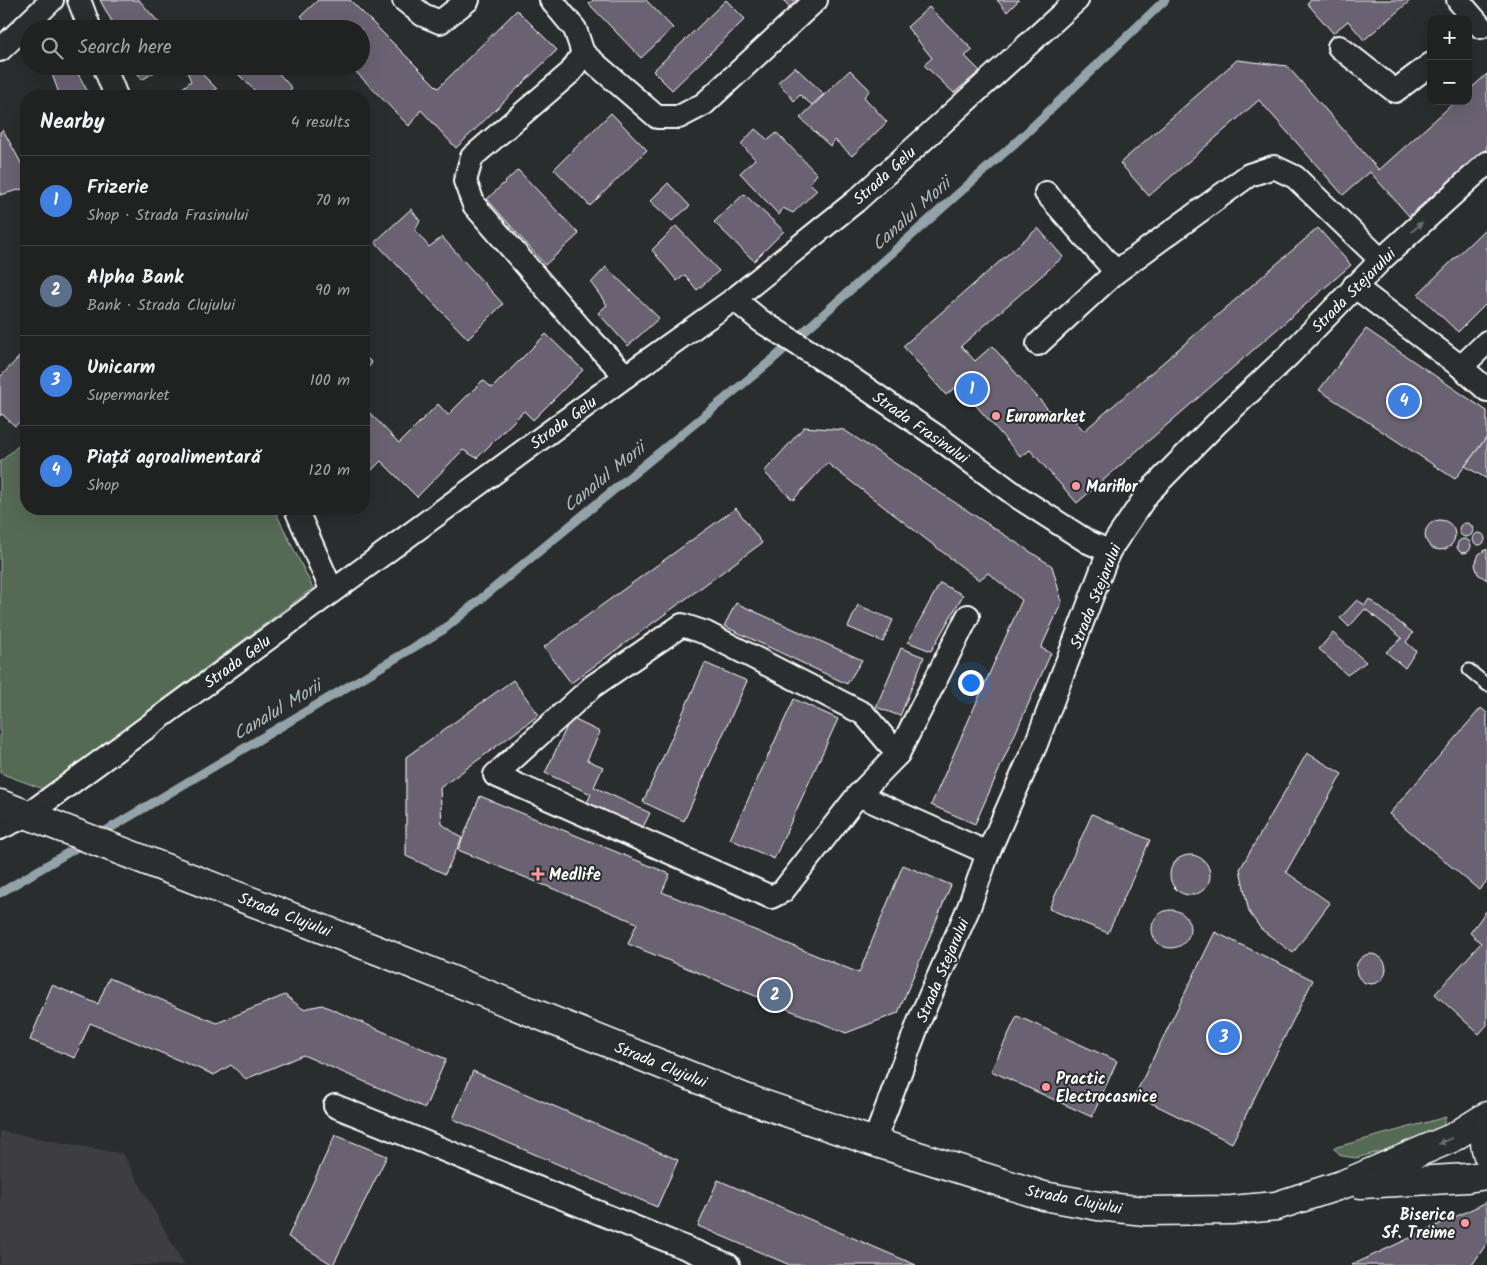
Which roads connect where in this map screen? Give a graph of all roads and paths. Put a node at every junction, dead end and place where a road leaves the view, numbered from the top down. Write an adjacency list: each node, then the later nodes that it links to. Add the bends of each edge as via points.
1 (52, 0): 9 (street)
2 (79, 0): 10 (street)
3 (404, 0): 4 (street, via 423,15 440,22)
4 (468, 0)
5 (551, 0): 15 (street, via 575,29)
6 (816, 0): 15 (street, via 704,104 679,117 657,117)
7 (1077, 0): 24 (street, Strada Gelu, via 856,202)
8 (1458, 0): 11 (street)
9 (31, 20)
10 (87, 20)
11 (1479, 28)
12 (20, 31): 14 (street)
13 (1339, 47): 16 (street, via 1395,91)
14 (0, 50)
15 (583, 53): 28 (street, via 571,72 472,157 465,181 474,205)
16 (1427, 67)
17 (108, 75): 18 (street)
18 (114, 90)
19 (1487, 163): 21 (street, Strada Stejarului, one-way to 19)
20 (1046, 193): 22 (street)
21 (1381, 260): 22 (street, via 1295,177 1274,167 1249,175); 23 (street, Strada Stejarului)
22 (1116, 272): 26 (street)
23 (1354, 286): 27 (street); 31 (street, Strada Stejarului, via 1289,355 1148,493)
24 (734, 299): 28 (street, Strada Gelu); 31 (street, Strada Frasinului, via 776,331 939,438 1018,497 1088,542)
25 (1487, 342): 27 (street)
26 (1038, 344)
27 (1461, 367): 29 (street)
28 (626, 376): 32 (street, Strada Gelu)
29 (1487, 390)
30 (299, 515): 32 (street)
31 (1109, 551): 41 (street, Strada Stejarului, via 1036,744)
32 (332, 591): 39 (street, Strada Gelu)
33 (968, 616): 36 (street)
34 (1469, 670): 35 (lane)
35 (1487, 684)
36 (898, 754): 37 (street); 37 (street, via 864,714 706,633 682,625 593,686 495,775 770,897 783,891)
37 (858, 796): 41 (street)
38 (0, 804): 39 (main road, Strada Clujului)
39 (26, 816): 40 (street, Strada Gelu); 45 (main road, Strada Clujului, via 382,952 745,1098)
40 (0, 828)
41 (988, 853): 45 (street, Strada Stejarului)
42 (335, 1106): 49 (street)
43 (1487, 1116): 48 (main road, Strada Clujului, one-way to 48, via 1452,1138)
44 (1487, 1123): 46 (main road)
45 (874, 1142): 48 (main road, Strada Clujului, via 1044,1196 1145,1211 1276,1206)
46 (1487, 1154)
47 (1487, 1175): 48 (main road, Strada Clujului)
48 (1344, 1184)
49 (728, 1265)

